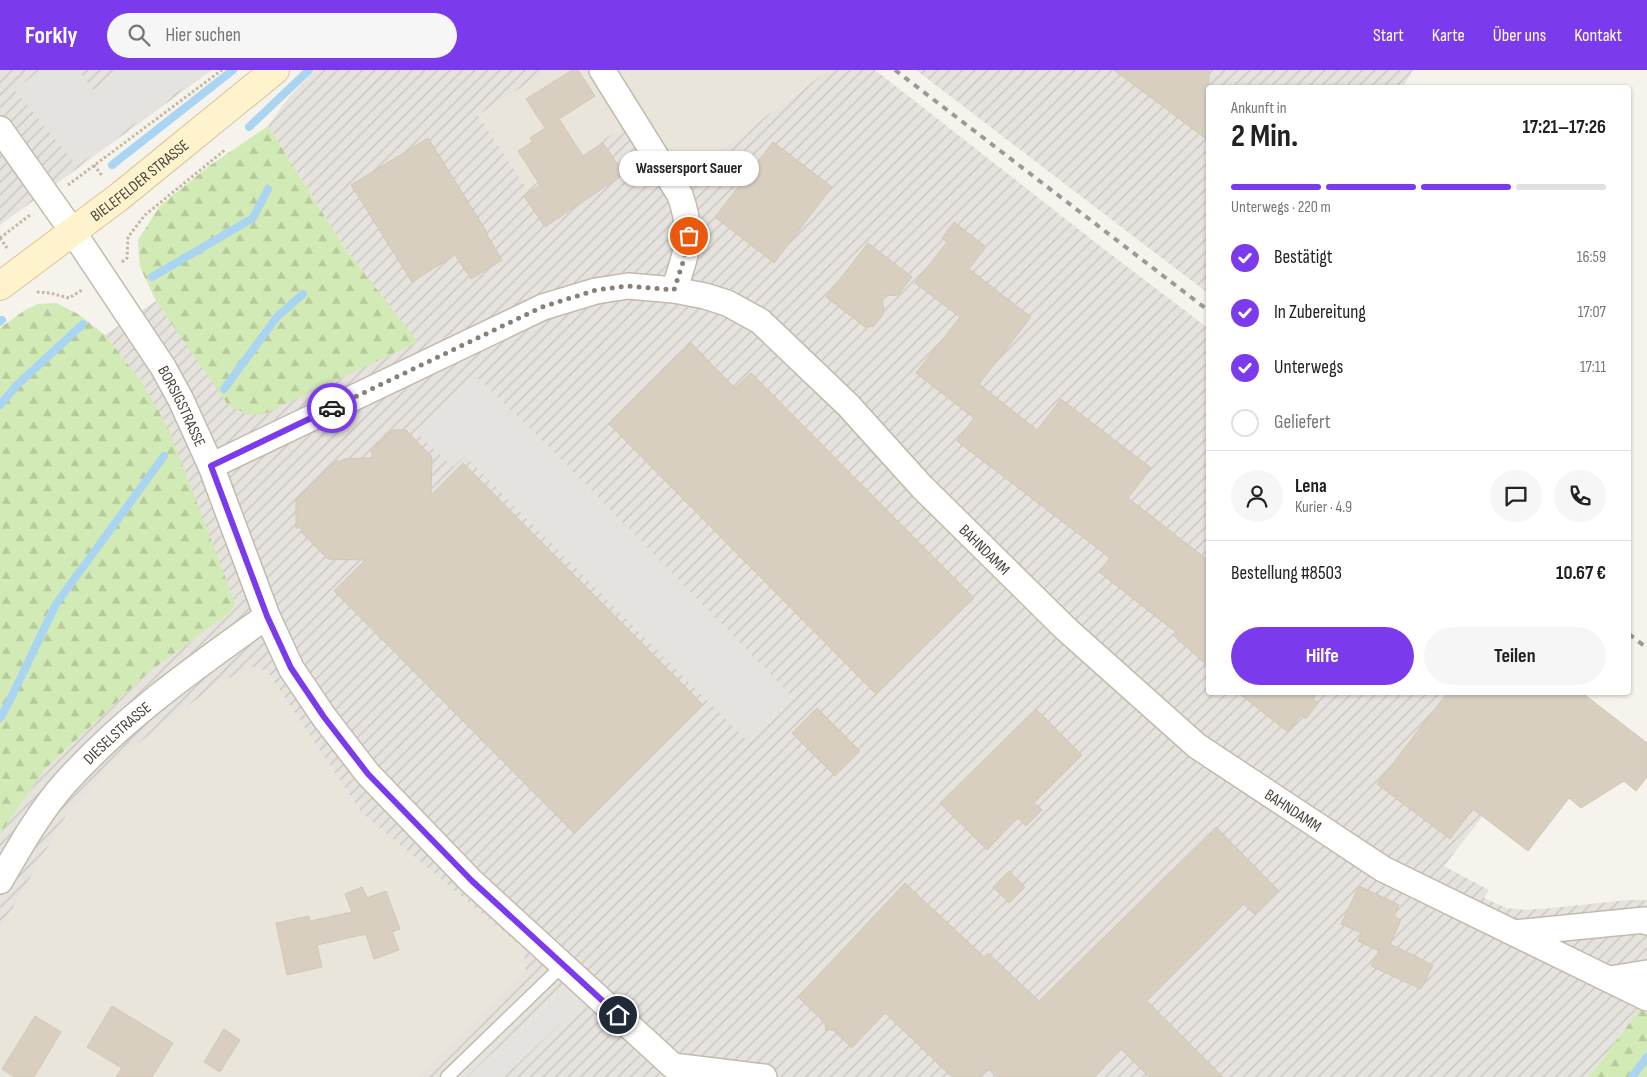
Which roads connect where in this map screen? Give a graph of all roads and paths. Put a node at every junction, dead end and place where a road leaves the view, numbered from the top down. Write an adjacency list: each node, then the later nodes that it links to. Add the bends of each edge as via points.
1 (222, 70): 6 (path)
2 (275, 70): 9 (main road, BIELEFELDER STRASSE)
3 (602, 70): 13 (street, via 680,195 687,214 689,236)
4 (0, 129): 8 (street, BORSIGSTRASSE)
5 (226, 150): 11 (path, via 145,215 128,237 127,258)
6 (94, 166): 7 (path); 8 (path)
7 (105, 179)
8 (50, 199): 9 (street, BORSIGSTRASSE); 10 (path)
9 (73, 232): 11 (street, BORSIGSTRASSE); 12 (main road, BIELEFELDER STRASSE)
10 (0, 238)
11 (102, 276): 14 (path, via 69,298); 15 (street, BORSIGSTRASSE, via 163,367)
12 (0, 286)
13 (674, 290): 15 (street, BAHNDAMM, via 628,286 596,290 542,307); 19 (street, BAHNDAMM, via 728,303 760,321 848,406 922,486 1066,630 1197,746 1383,869)
14 (37, 293)
15 (211, 466): 16 (street, BORSIGSTRASSE)
16 (267, 616): 17 (street, DIESELSTRASSE, via 176,682 108,738 64,784 24,838); 20 (street, BORSIGSTRASSE, via 291,668 368,774 472,881)
17 (0, 881)
18 (1647, 922): 19 (street)
19 (1514, 933): 22 (street, BAHNDAMM)
20 (563, 965): 24 (street, BORSIGSTRASSE); 25 (lane)
21 (1647, 973): 22 (street)
22 (1610, 979): 23 (street, BAHNDAMM)
23 (1647, 998)
24 (679, 1071): 26 (street, BORSIGSTRASSE)
25 (447, 1077)
26 (764, 1077)

